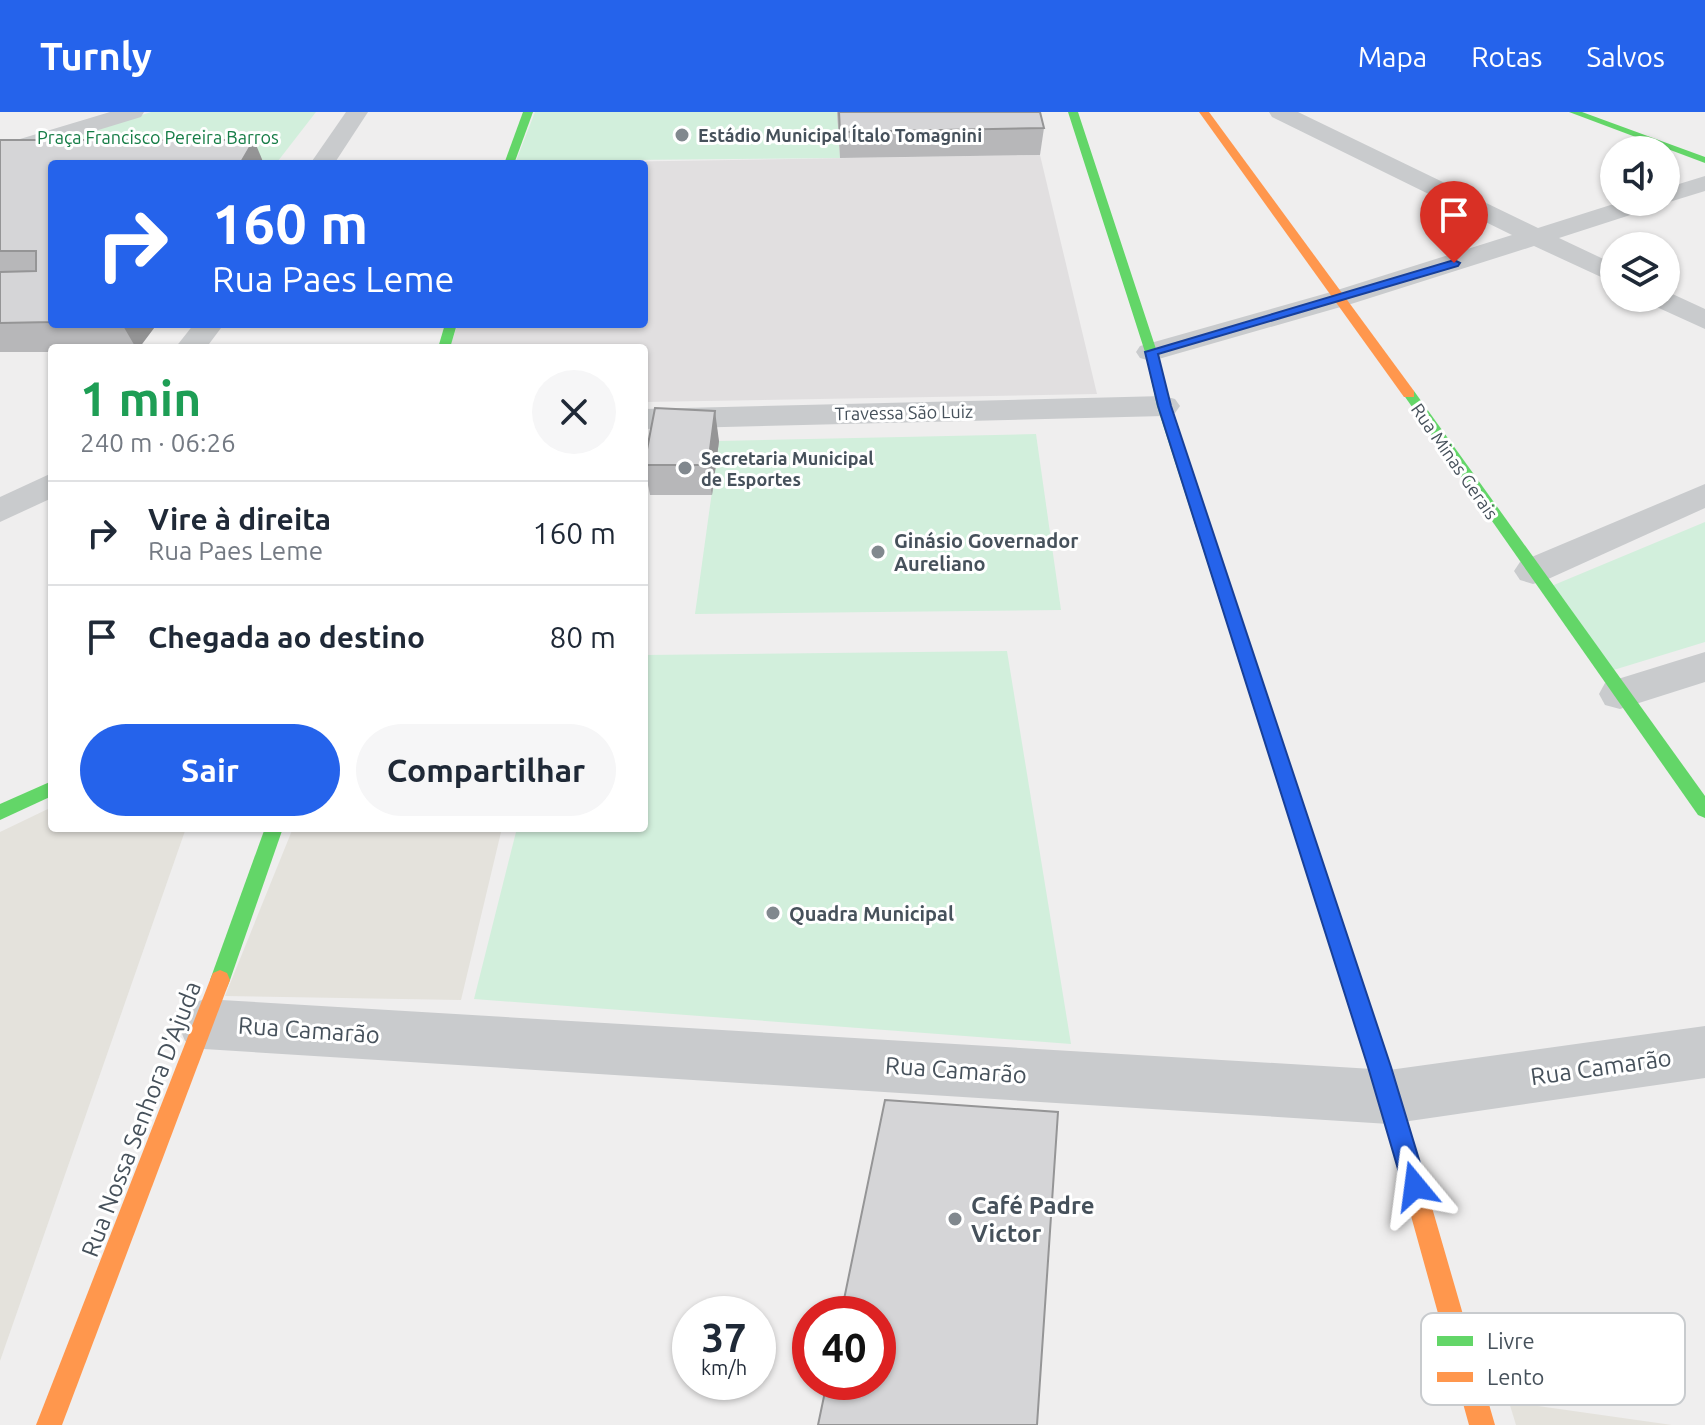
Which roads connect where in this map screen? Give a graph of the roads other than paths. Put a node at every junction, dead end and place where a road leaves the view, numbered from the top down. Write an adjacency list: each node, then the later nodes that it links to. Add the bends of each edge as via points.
1 (133, 112): 8 (street)
2 (357, 112): 9 (street)
3 (528, 112): 10 (street)
4 (1073, 112): 22 (street)
5 (1204, 112): 17 (street, Rua Minas Gerais)
6 (1280, 112): 15 (street)
7 (1574, 112): 11 (street)
8 (0, 153)
9 (325, 160)
10 (510, 160)
11 (1705, 160)
12 (1705, 183): 13 (street)
13 (1680, 191)
14 (1603, 216): 15 (street)
15 (1538, 237): 16 (street); 17 (street)
16 (1600, 268)
17 (1341, 298): 22 (street); 28 (street, Rua Minas Gerais)
18 (1680, 308): 19 (street)
19 (1705, 320)
20 (206, 328): 21 (street)
21 (193, 344)
22 (1151, 352): 23 (street)
23 (1164, 406): 24 (street, Travessa São Luiz); 37 (street)
24 (648, 419)
25 (48, 486): 27 (street)
26 (1705, 495): 28 (street)
27 (0, 511)
28 (1533, 571): 30 (street, Rua Minas Gerais)
29 (1705, 667): 30 (street)
30 (1620, 694): 32 (street, Rua Minas Gerais)
31 (48, 790): 33 (street)
32 (1705, 810)
33 (0, 812)
34 (273, 832): 35 (street, Rua Nossa Senhora D'Ajuda)
35 (204, 1024): 37 (street, Rua Camarão); 40 (street, Rua Nossa Senhora D'Ajuda)
36 (1705, 1052): 37 (street, Rua Camarão)
37 (1389, 1097): 38 (street)
38 (1450, 1313)
39 (1476, 1405): 41 (street)
40 (49, 1425)
41 (1482, 1425)

